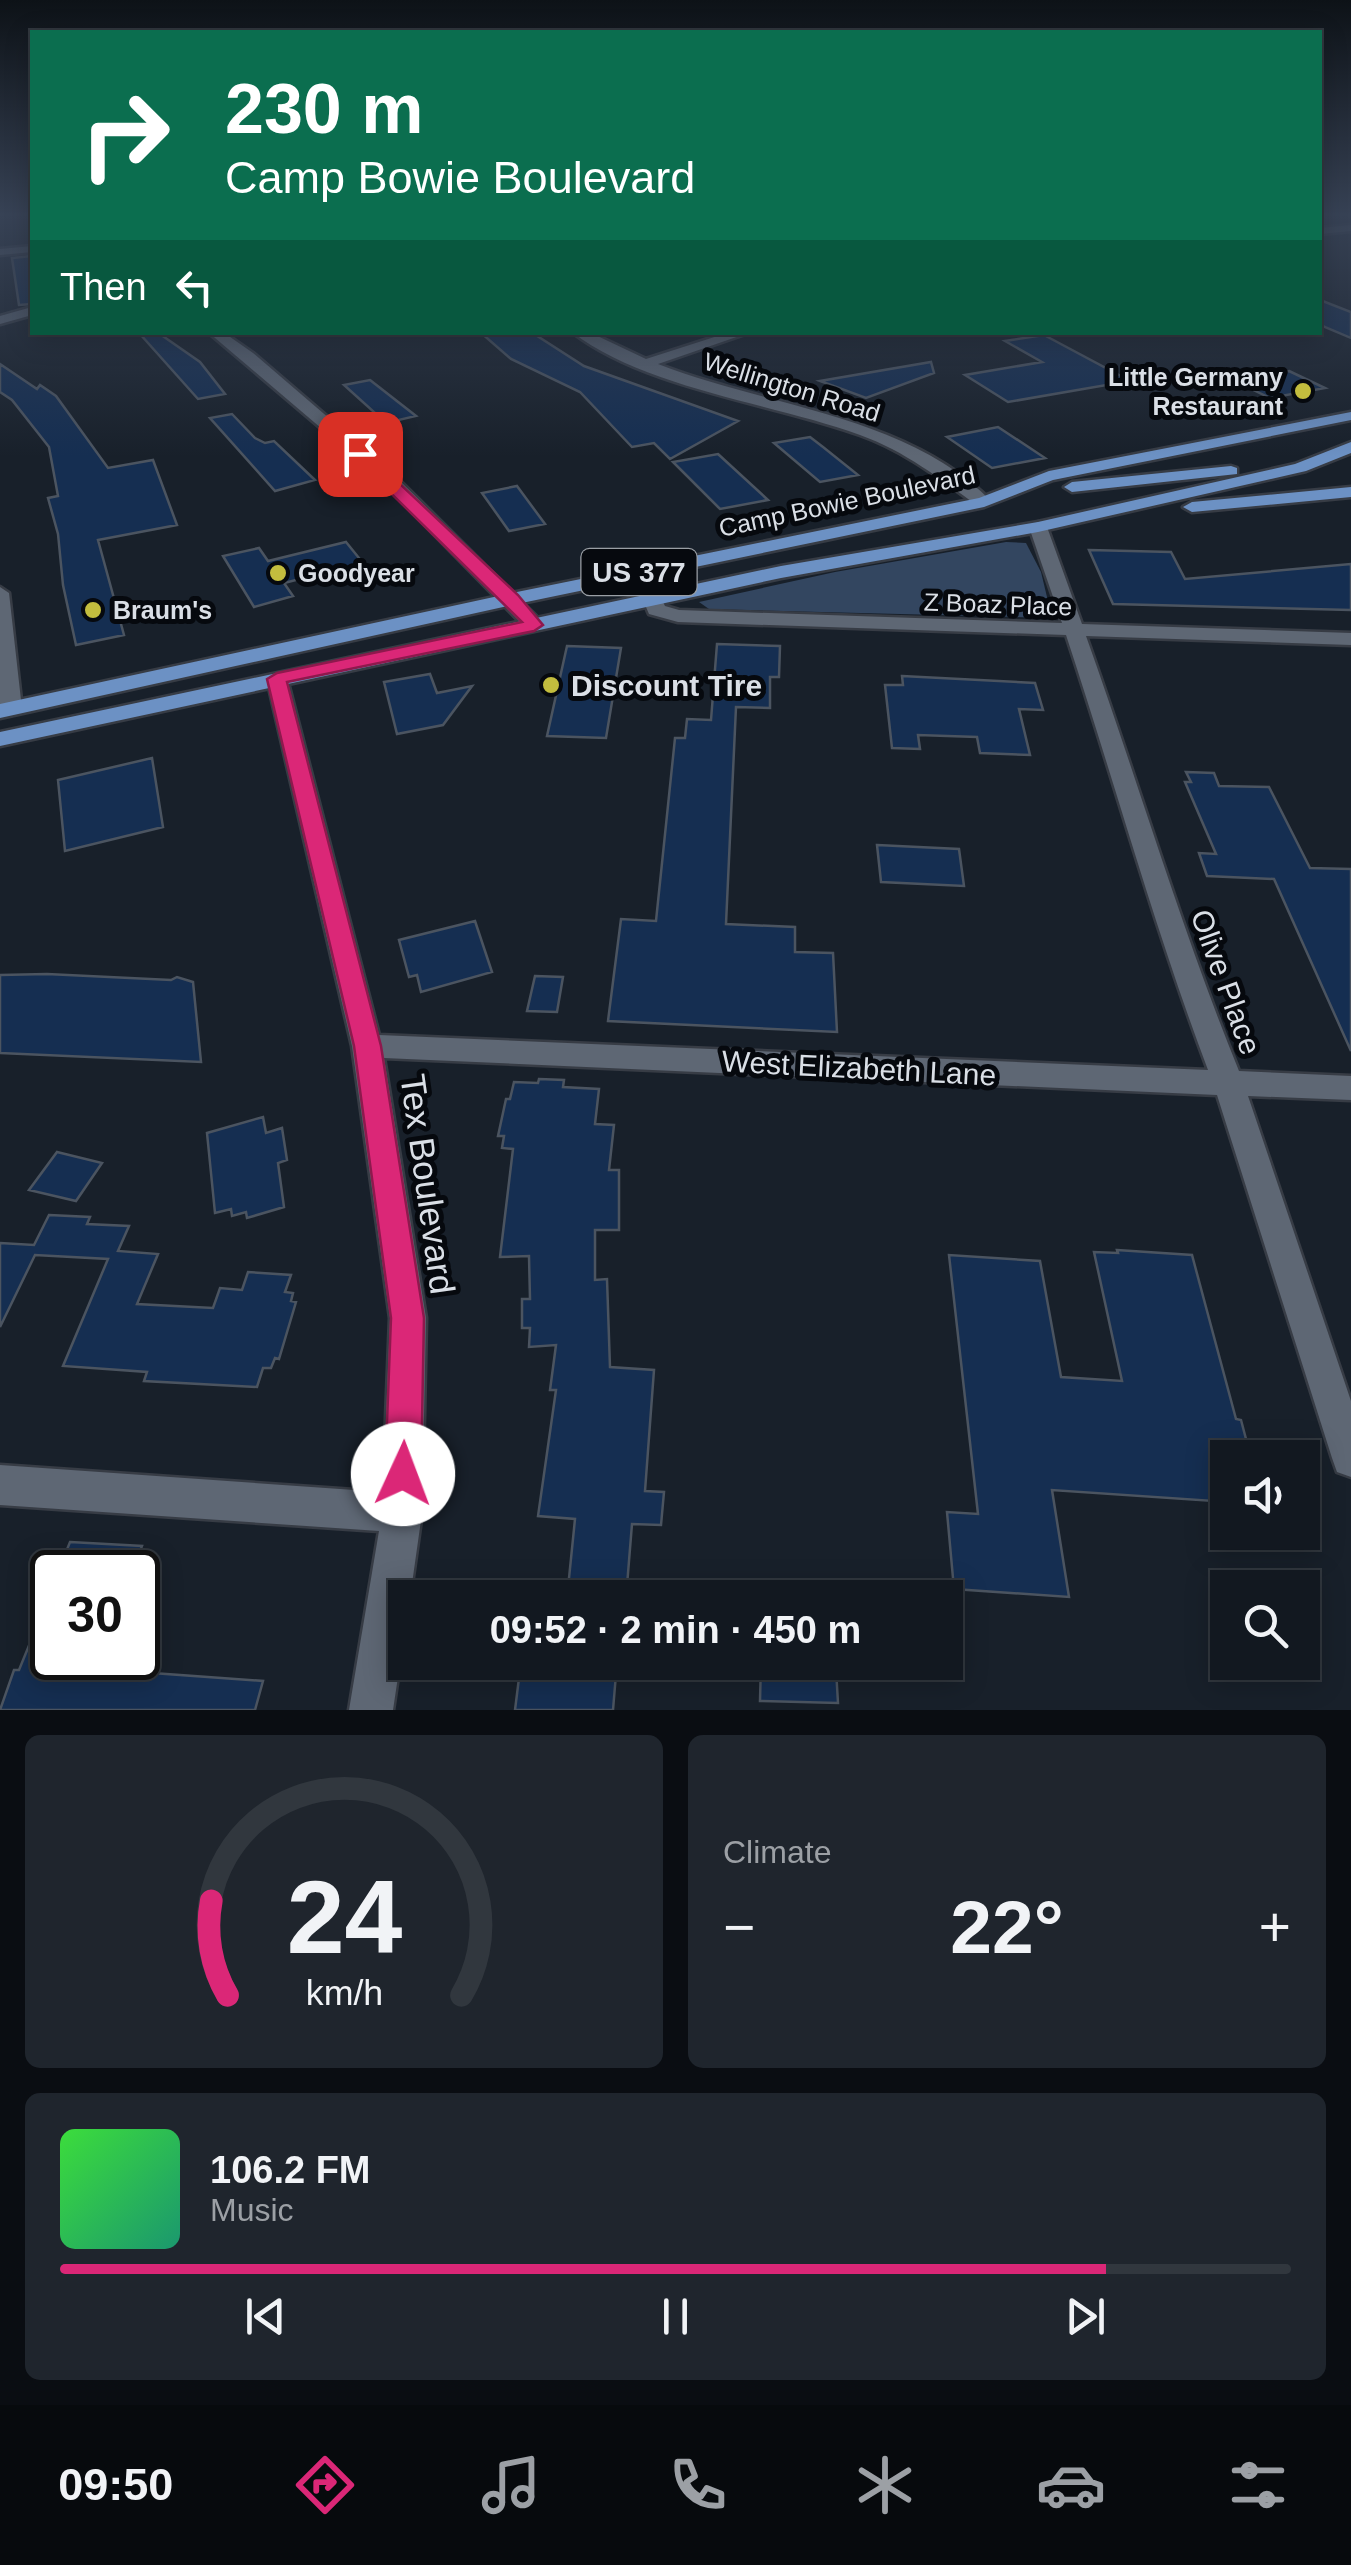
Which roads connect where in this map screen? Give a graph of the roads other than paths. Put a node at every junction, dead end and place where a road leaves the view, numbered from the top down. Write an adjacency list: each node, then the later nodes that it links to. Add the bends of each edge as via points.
1 (30, 312): 2 (street)
2 (3, 319)
3 (218, 335): 18 (street, via 380,471)
4 (584, 335): 6 (street, Wellington Road)
5 (736, 335): 6 (street)
6 (646, 364): 12 (street, Wellington Road, via 891,441)
7 (1351, 416): 12 (main road, Camp Bowie Boulevard / US 377, via 1049,476)
8 (1351, 447): 10 (main road, Camp Bowie Boulevard / US 377)
9 (1351, 464): 10 (main road)
10 (1300, 468): 12 (main road, via 1122,480); 13 (main road, Camp Bowie Boulevard / US 377)
11 (1351, 492): 13 (main road)
12 (984, 502): 14 (main road, Camp Bowie Boulevard / US 377); 15 (main road, via 973,515)
13 (1038, 528): 15 (main road, Camp Bowie Boulevard / US 377); 21 (street, Olive Place)
14 (812, 536): 16 (main road, Camp Bowie Boulevard / US 377); 19 (main road, via 803,545 666,578)
15 (781, 572): 19 (main road, Camp Bowie Boulevard / US 377)
16 (550, 590): 18 (main road, Camp Bowie Boulevard / US 377); 19 (main road)
17 (0, 593): 24 (street)
18 (512, 598): 20 (street); 23 (main road, Camp Bowie Boulevard / US 377)
19 (653, 600): 20 (main road, Camp Bowie Boulevard / US 377); 21 (street, Z Boaz Place, via 656,610 678,616)
20 (534, 625): 23 (main road, Camp Bowie Boulevard / US 377)
21 (1073, 631): 22 (street, Z Boaz Place); 27 (street, Olive Place, via 1187,978)
22 (1351, 639)
23 (272, 666): 24 (main road, Camp Bowie Boulevard / US 377); 25 (main road, Camp Bowie Boulevard / US 377); 26 (street, Tex Boulevard)
24 (5, 710): 25 (main road)
25 (7, 737)
26 (367, 1046): 27 (street, West Elizabeth Lane); 31 (street, Tex Boulevard, via 408,1318)
27 (1229, 1084): 28 (street, West Elizabeth Lane); 29 (street, Olive Place)
28 (1351, 1088)
29 (1351, 1458)
30 (0, 1485): 31 (street)
31 (402, 1513): 32 (street, Tex Boulevard)
32 (371, 1710)

